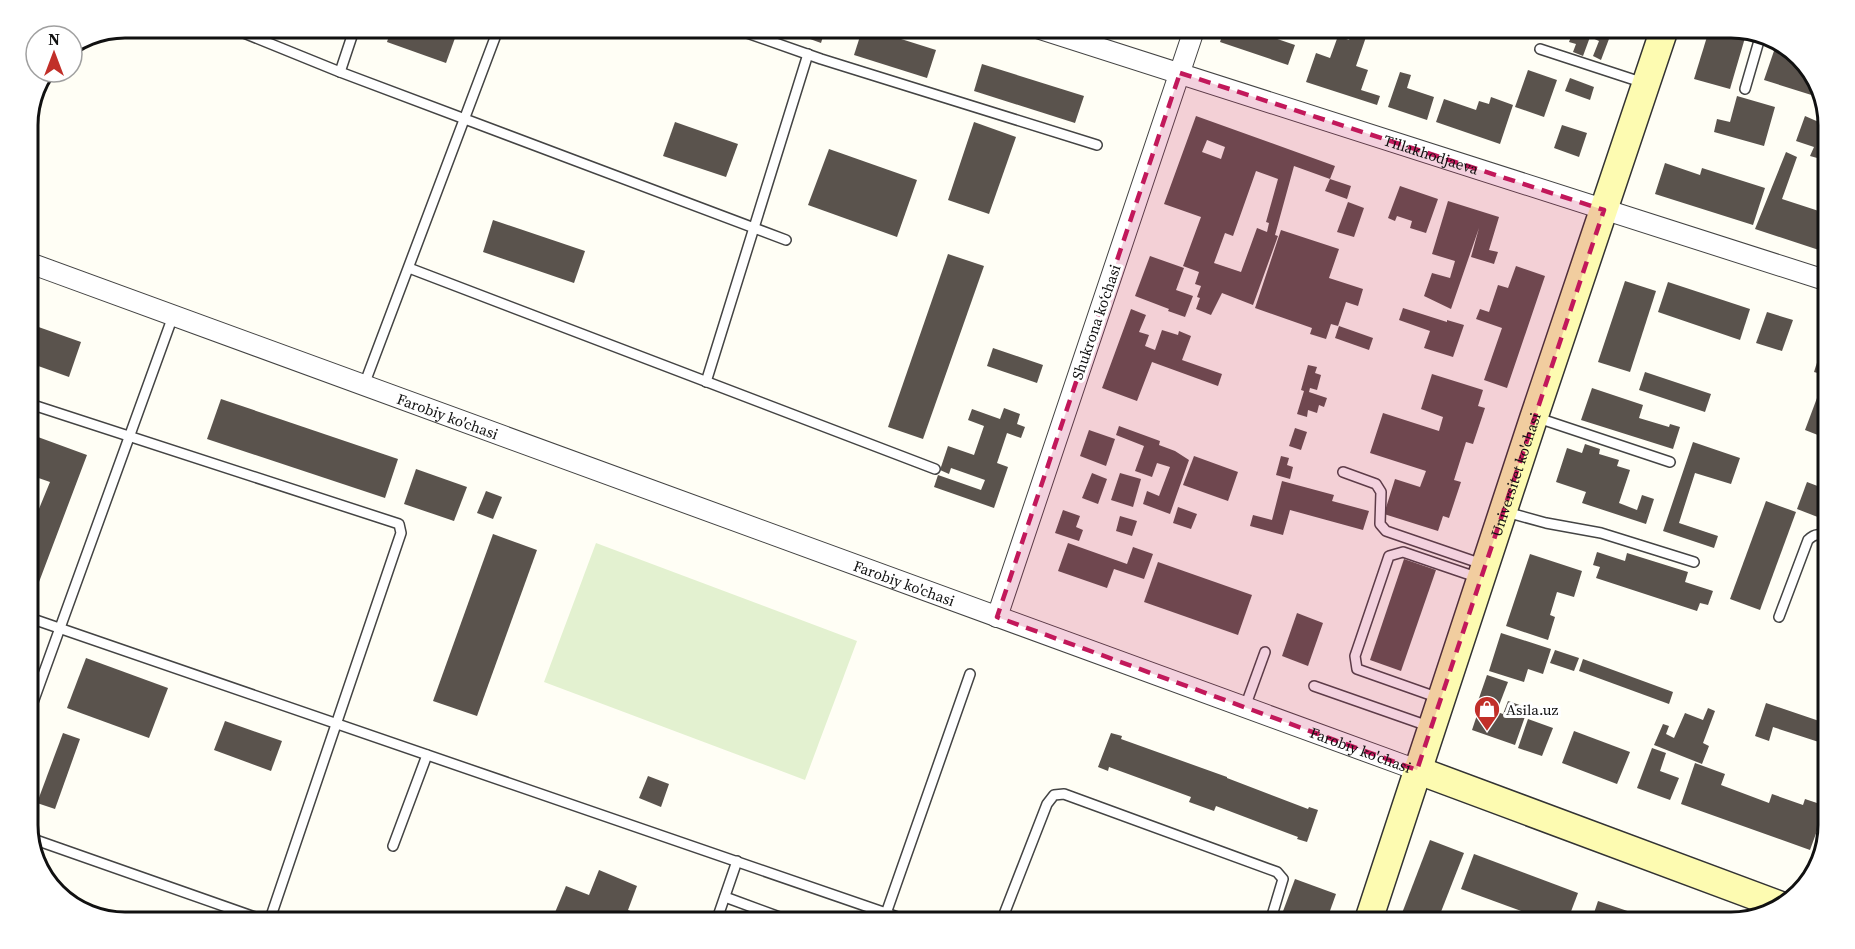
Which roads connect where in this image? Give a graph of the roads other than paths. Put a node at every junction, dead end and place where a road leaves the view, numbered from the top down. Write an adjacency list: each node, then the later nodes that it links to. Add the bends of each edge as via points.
1 (256, 38): 11 (lane)
2 (351, 38): 11 (lane)
3 (495, 38): 15 (lane)
4 (762, 38): 10 (lane)
5 (1069, 38): 12 (street, Tillakhodjaeva)
6 (1191, 38): 12 (street, Shukrona koʻchasi)
7 (1661, 38): 13 (main road, Universitet ko'chasi)
8 (1759, 42): 14 (lane)
9 (1540, 48): 13 (lane)
10 (808, 54): 16 (lane); 18 (lane)
11 (340, 72): 15 (lane)
12 (1180, 73): 17 (street, Tillakhodjaeva); 36 (street, Shukrona koʻchasi)
13 (1646, 84): 17 (main road, Universitet ko'chasi)
14 (1745, 89)
15 (465, 120): 18 (lane); 21 (lane)
16 (1097, 146)
17 (1604, 210): 22 (street, Tillakhodjaeva); 27 (main road, Universitet ko'chasi)
18 (754, 229): 19 (lane); 24 (lane)
19 (786, 240)
20 (38, 266): 23 (street, Farobiy ko'chasi)
21 (409, 268): 24 (lane); 25 (lane)
22 (1817, 278)
23 (173, 316): 25 (street, Farobiy ko'chasi); 28 (lane)
24 (706, 382): 30 (lane)
25 (364, 385): 36 (street, Farobiy ko'chasi)
26 (38, 407): 28 (lane)
27 (1534, 417): 29 (lane); 32 (main road, Universitet ko'chasi)
28 (129, 437): 39 (lane); 46 (lane, via 399,524 401,533)
29 (1670, 462)
30 (935, 469)
31 (1343, 472): 35 (lane, via 1376,484 1381,492 1380,524 1386,531)
32 (1503, 511): 34 (lane, via 1602,532); 35 (main road, Universitet ko'chasi)
33 (1818, 535): 37 (lane, via 1808,540)
34 (1694, 562)
35 (1483, 572): 44 (main road, Universitet ko'chasi); 44 (lane, via 1403,552 1389,556 1355,656 1357,669)
36 (997, 617): 45 (street, Farobiy ko'chasi)
37 (1779, 617)
38 (38, 621): 39 (lane)
39 (60, 628): 43 (lane); 46 (lane)
40 (1265, 652): 45 (lane)
41 (970, 674): 60 (lane)
42 (1314, 686): 47 (lane)
43 (38, 689)
44 (1441, 699): 47 (main road, Universitet ko'chasi)
45 (1245, 707): 49 (street, Farobiy ko'chasi)
46 (338, 724): 48 (lane); 56 (lane)
47 (1432, 728): 49 (main road, Universitet ko'chasi)
48 (427, 755): 51 (lane); 52 (lane)
49 (1418, 770): 54 (main road, Farobiy ko'chasi); 63 (main road, Universitet ko'chasi)
50 (39, 841): 55 (lane)
51 (393, 846)
52 (737, 861): 53 (lane); 59 (lane)
53 (725, 897): 57 (lane); 58 (lane)
54 (1767, 903)
55 (241, 912)
56 (272, 912)
57 (720, 912)
58 (766, 912)
59 (869, 912)
60 (887, 912)
61 (1005, 912): 62 (lane, via 1047,804 1054,795 1064,794 1277,872 1283,879)
62 (1274, 912)
63 (1371, 912)

